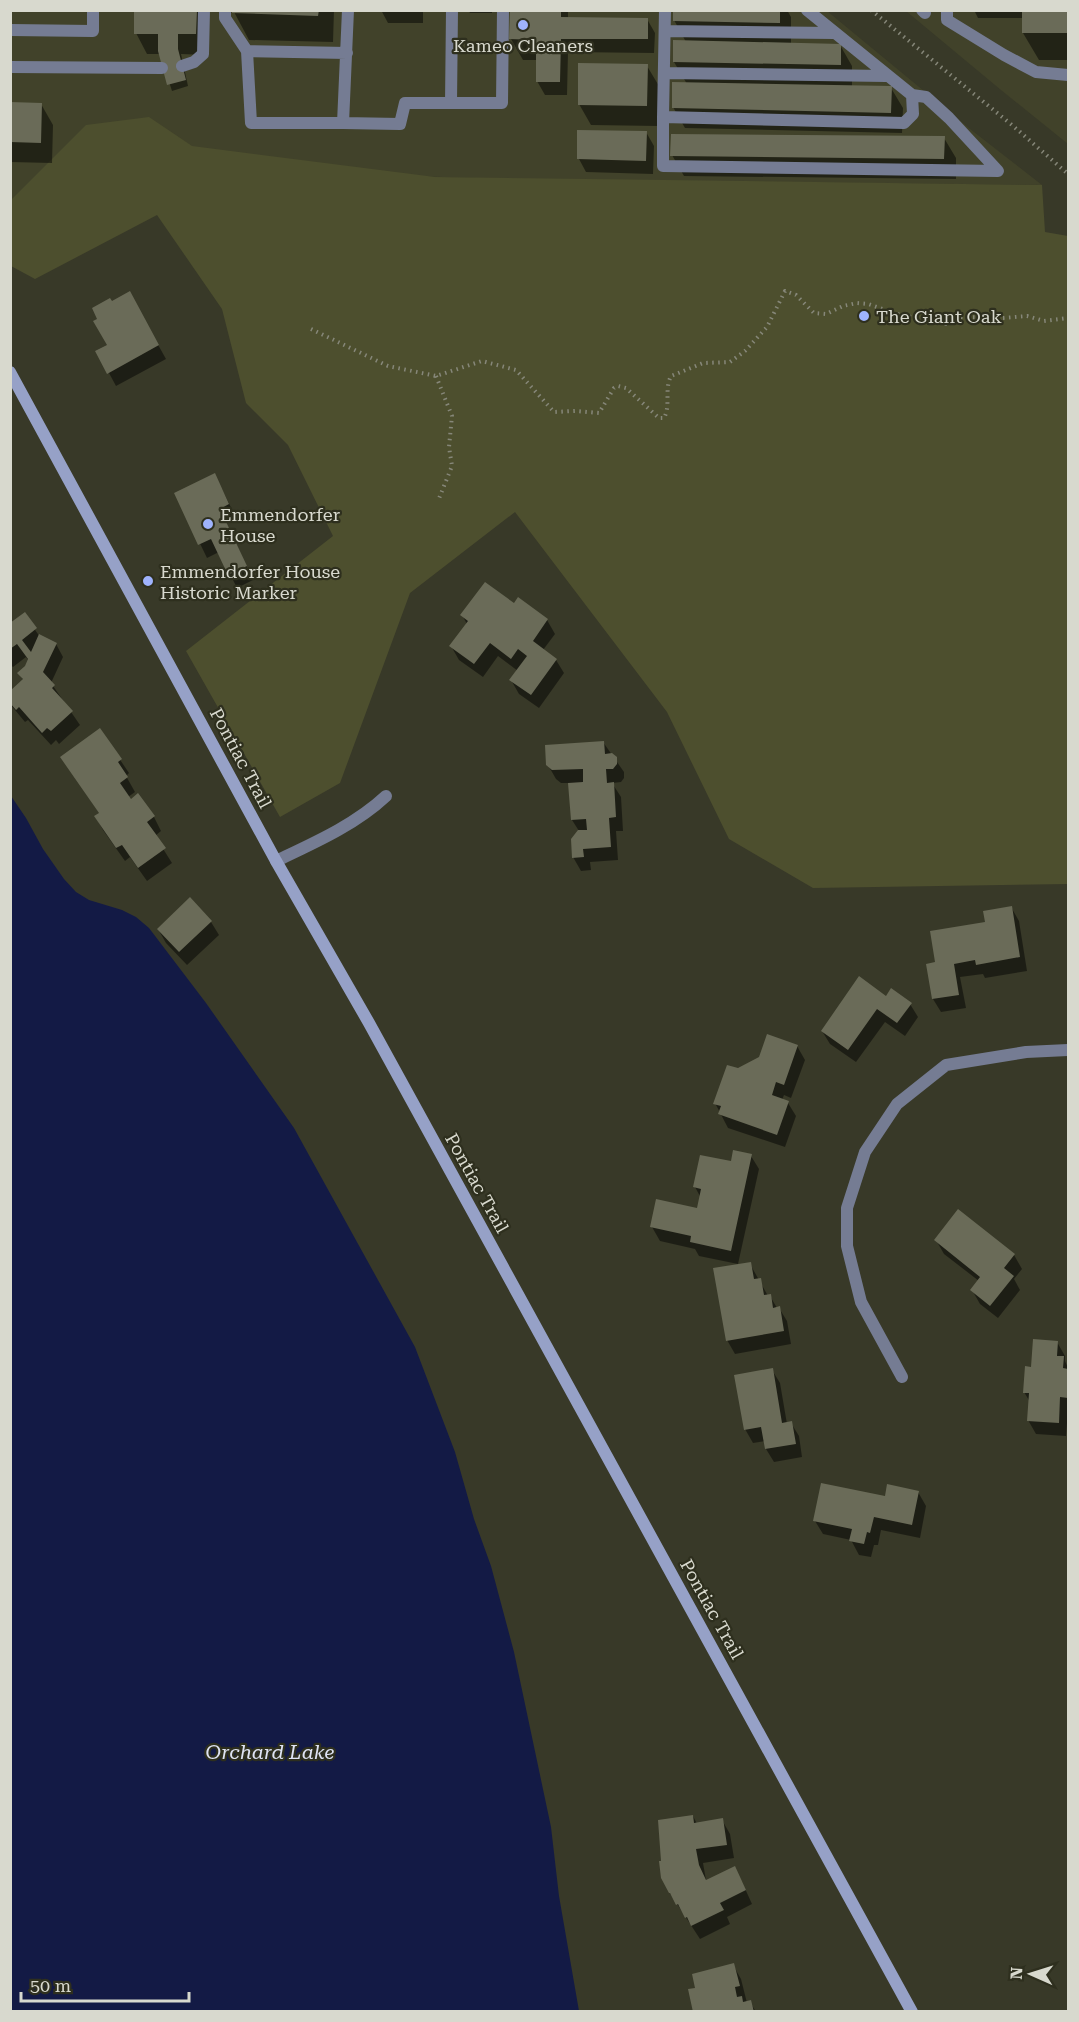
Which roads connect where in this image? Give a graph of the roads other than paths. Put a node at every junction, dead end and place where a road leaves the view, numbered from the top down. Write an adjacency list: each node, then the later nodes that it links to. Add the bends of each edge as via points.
1 (93, 10): 10 (street, via 93,31)
2 (204, 10): 15 (street, via 203,54)
3 (225, 10): 13 (street, via 225,18)
4 (348, 10): 14 (street)
5 (452, 10): 22 (street)
6 (503, 10): 22 (street, via 502,104)
7 (665, 10): 11 (street)
8 (807, 10): 12 (street)
9 (947, 10): 19 (street, via 946,20 1028,68)
10 (10, 30)
11 (665, 31): 12 (street); 18 (street)
12 (834, 33): 20 (street)
13 (247, 51): 14 (street); 24 (street, via 251,123)
14 (347, 53): 24 (street)
15 (182, 66)
16 (10, 67): 17 (street)
17 (162, 68)
18 (664, 73): 20 (street); 23 (street)
19 (1068, 75)
20 (886, 76): 21 (street)
21 (912, 95): 23 (street, via 913,114 904,123); 23 (street, via 926,97 998,171 663,166)
22 (451, 103): 24 (street, via 405,103 399,124)
23 (663, 117)
24 (343, 123)
25 (10, 372): 27 (main road, Pontiac Trail)
26 (386, 796): 27 (street, via 370,811)
27 (276, 861): 30 (main road, Pontiac Trail)
28 (1068, 1050): 29 (street, via 1026,1052 946,1065 897,1104 865,1152 848,1208 847,1246 861,1302)
29 (902, 1377)
30 (912, 2012)

